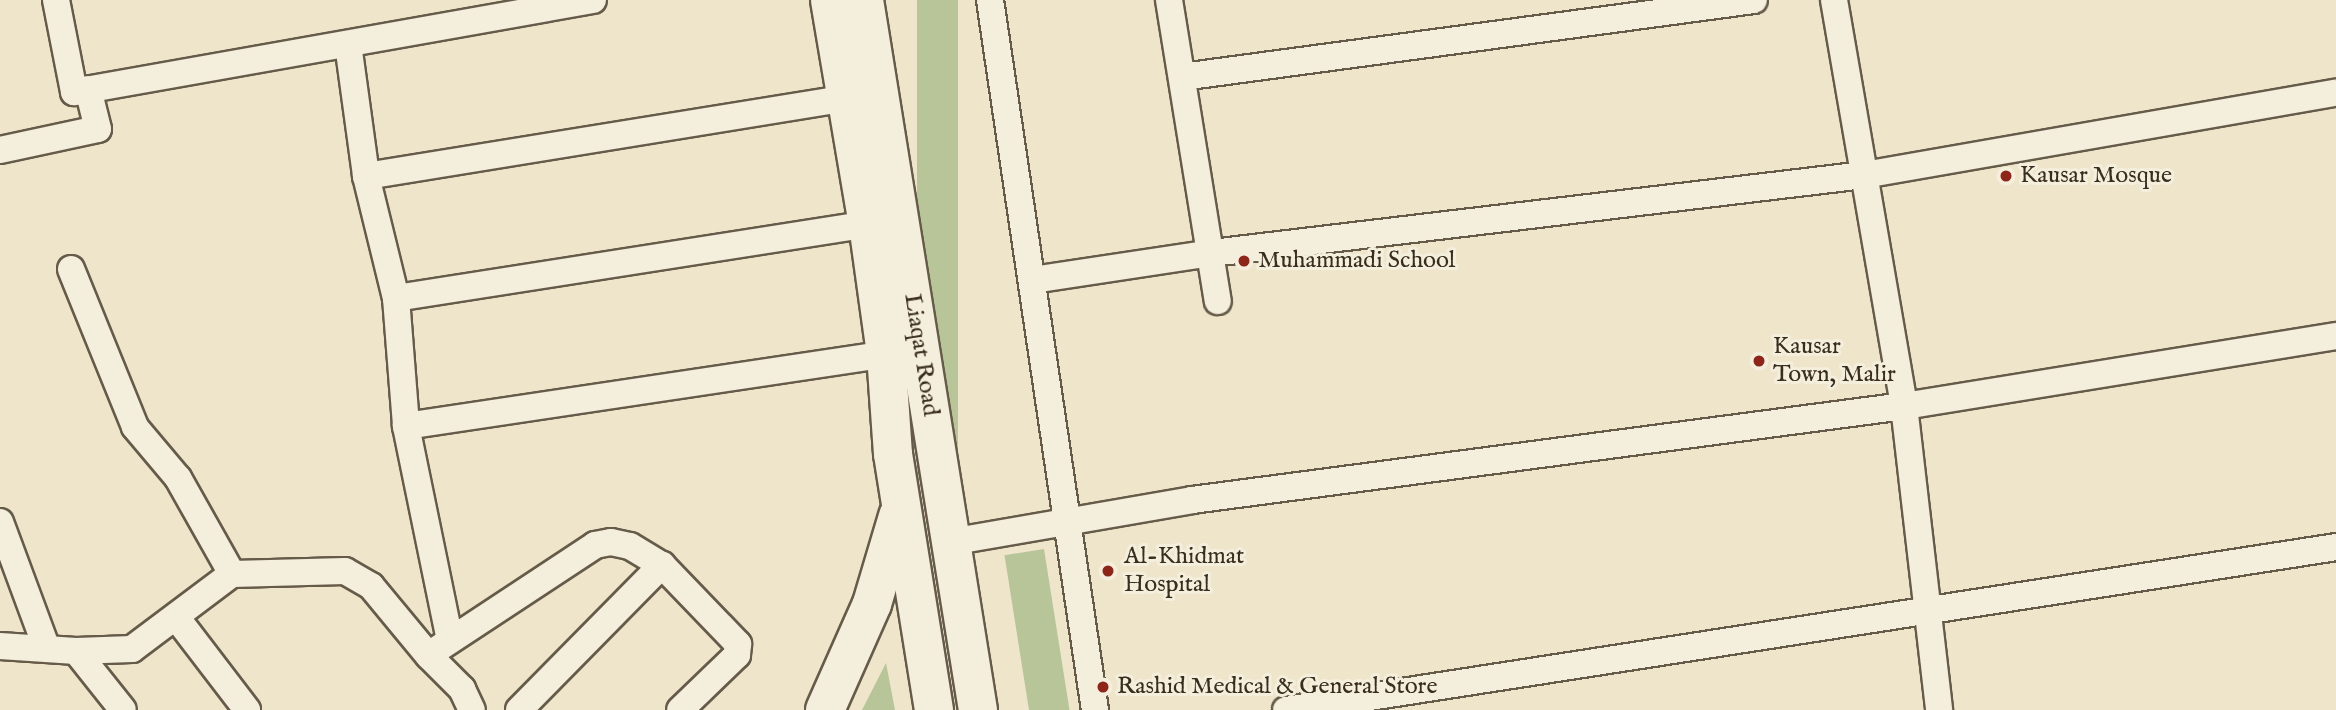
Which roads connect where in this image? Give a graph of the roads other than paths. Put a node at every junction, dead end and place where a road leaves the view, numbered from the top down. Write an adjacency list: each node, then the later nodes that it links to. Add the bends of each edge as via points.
1 (56, 0): 11 (street, via 74,92)
2 (593, 0): 9 (street)
3 (830, 0): 13 (main road)
4 (864, 0): 30 (main road, Liaqat Road)
5 (990, 0): 20 (street)
6 (1169, 0): 10 (street)
7 (1754, 0): 10 (street)
8 (1834, 0): 15 (street)
9 (348, 44): 11 (street); 16 (street)
10 (1182, 77): 18 (street)
11 (88, 89): 14 (street, via 98,129)
12 (2336, 93): 15 (street)
13 (846, 98): 16 (street); 17 (main road)
14 (0, 150)
15 (1864, 175): 18 (street); 25 (street)
16 (366, 176): 21 (street)
17 (868, 224): 21 (street); 24 (main road)
18 (1212, 253): 20 (street); 22 (street)
19 (71, 269): 33 (street, via 135,427 178,478)
20 (1033, 280): 28 (street)
21 (396, 298): 26 (street)
22 (1218, 301)
23 (2336, 337): 25 (street)
24 (886, 354): 26 (street); 27 (main road, via 893,454)
25 (1904, 406): 28 (street, via 1206,498); 34 (street)
26 (406, 426): 36 (street)
27 (902, 505): 46 (main road, via 872,604); 47 (main road)
28 (1069, 521): 30 (street); 49 (street)
29 (0, 522): 38 (street)
30 (950, 542): 48 (main road, Liaqat Road)
31 (2336, 547): 34 (street)
32 (662, 565): 36 (street, via 630,546 595,545); 44 (street); 45 (street, via 739,649)
33 (232, 574): 35 (street); 40 (street, via 345,571 371,586)
34 (1927, 610): 50 (street); 51 (street)
35 (176, 617): 39 (street, via 132,649); 42 (street)
36 (450, 640): 40 (street)
37 (0, 646): 38 (street)
38 (47, 649): 39 (street)
39 (76, 651): 41 (street)
40 (429, 656): 43 (street, via 462,689)
41 (123, 710)
42 (247, 710)
43 (472, 710)
44 (519, 710)
45 (680, 710)
46 (825, 710)
47 (934, 710)
48 (978, 710)
49 (1095, 710)
50 (1286, 710)
51 (1939, 710)

